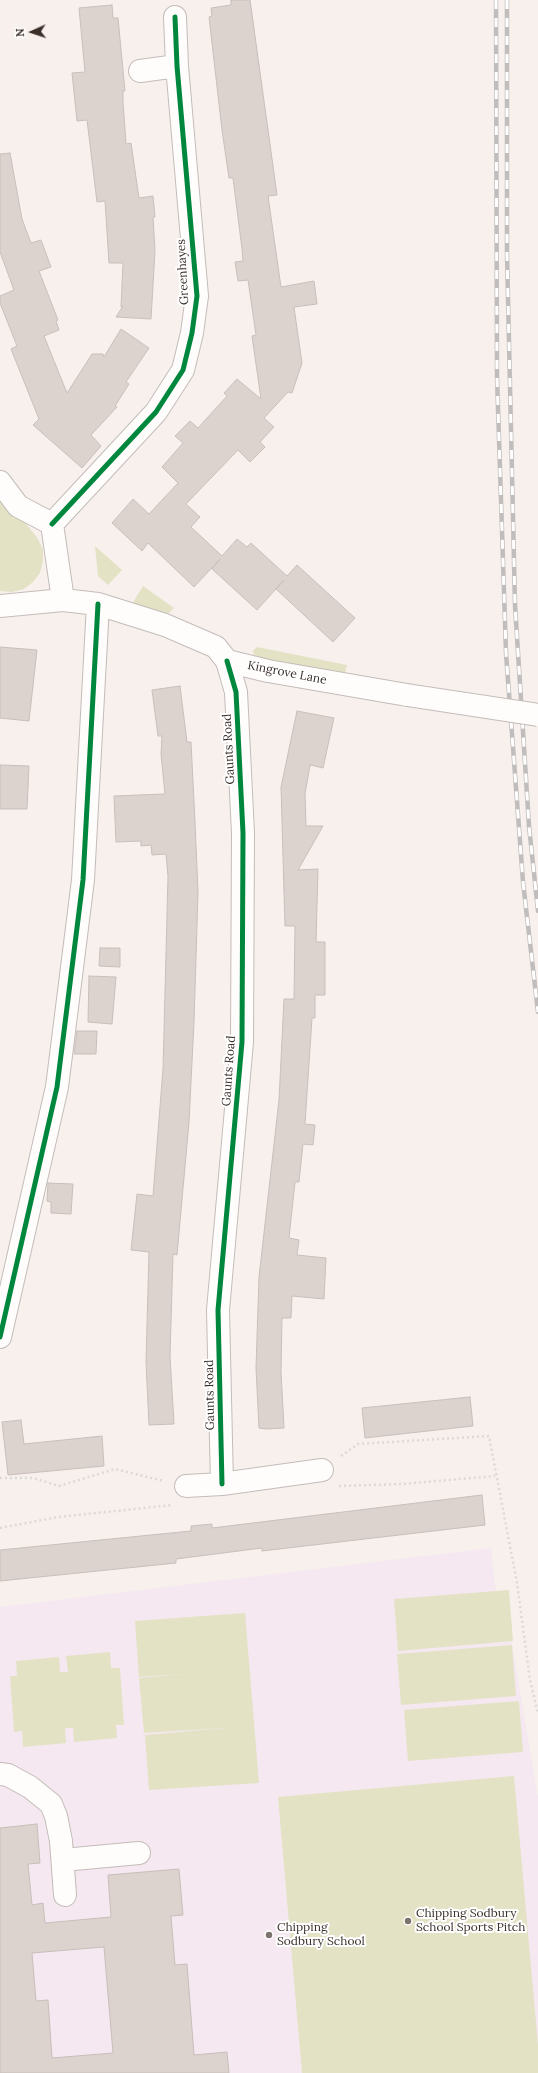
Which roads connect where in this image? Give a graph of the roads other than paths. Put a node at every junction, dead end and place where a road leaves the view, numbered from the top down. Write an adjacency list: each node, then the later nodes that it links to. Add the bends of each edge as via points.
1 (175, 17): 2 (street, Greenhayes)
2 (177, 66): 3 (street); 5 (street, Greenhayes, via 197,296 192,333 182,370 156,412)
3 (140, 71)
4 (0, 482): 5 (street, via 18,506)
5 (52, 524): 6 (street)
6 (63, 600): 7 (street); 8 (street)
7 (98, 604): 9 (street, via 165,625 216,647); 11 (street, via 83,880 57,1087)
8 (0, 606)
9 (227, 661): 10 (street, Kingrove Lane, bridge, via 268,671); 13 (street, Gaunts Road, via 236,692 243,833 242,1026 218,1310)
10 (538, 715)
11 (0, 1337)
12 (322, 1470): 13 (street)
13 (222, 1484): 14 (street)
14 (186, 1486)
15 (0, 1774): 17 (street, via 8,1775 30,1787 51,1804 56,1816)
16 (139, 1853): 17 (street)
17 (63, 1860): 18 (street)
18 (65, 1894)

